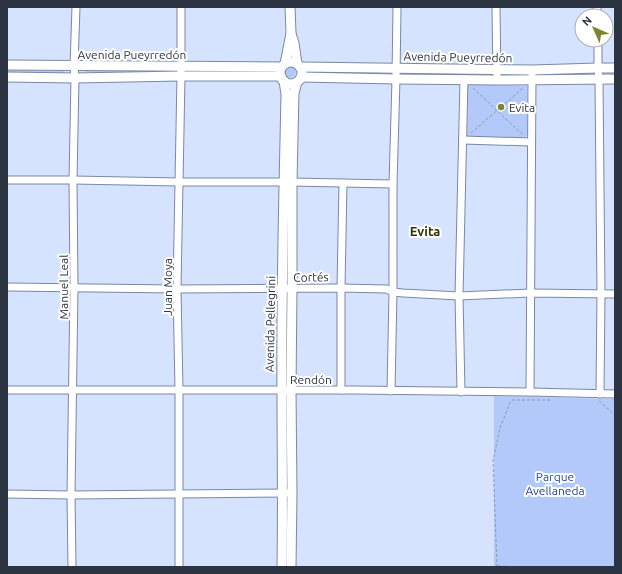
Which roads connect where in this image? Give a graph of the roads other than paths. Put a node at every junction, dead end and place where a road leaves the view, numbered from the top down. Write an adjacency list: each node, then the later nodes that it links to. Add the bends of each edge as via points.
1 (76, 7): 9 (street, Manuel Leal)
2 (181, 7): 10 (street, Juan Moya)
3 (290, 7): 6 (main road, Avenida Pellegrini)
4 (397, 7): 14 (street)
5 (496, 7): 15 (street)
6 (291, 32): 16 (main road, Avenida Pellegrini); 17 (main road, Avenida Pellegrini)
7 (598, 48): 12 (street)
8 (7, 65): 9 (main road, Avenida Pueyrredón)
9 (74, 66): 10 (main road, Avenida Pueyrredón); 21 (street, Manuel Leal)
10 (181, 66): 16 (main road, Avenida Pueyrredón); 19 (street, Juan Moya)
11 (338, 68): 14 (main road, Avenida Pueyrredón); 17 (main road, Avenida Pueyrredón); 22 (main road)
12 (598, 68): 13 (main road, Avenida Pueyrredón); 18 (main road, Avenida Pueyrredón); 24 (street)
13 (615, 68)
14 (396, 69): 15 (main road, Avenida Pueyrredón); 23 (street)
15 (497, 70): 18 (main road, Avenida Pueyrredón); 27 (street)
16 (283, 72): 17 (main road, via 290,62); 17 (main road, via 289,83); 19 (main road, Avenida Pueyrredón); 33 (main road, Avenida Pellegrini)
17 (299, 72): 22 (main road, Avenida Pueyrredón); 33 (main road, Avenida Pellegrini, via 294,92)
18 (532, 75): 24 (main road, Avenida Pueyrredón); 27 (main road, Avenida Pueyrredón); 29 (street)
19 (181, 76): 21 (main road, Avenida Pueyrredón); 32 (street, Juan Moya)
20 (7, 77): 21 (main road, Avenida Pueyrredón)
21 (75, 78): 31 (street, Manuel Leal)
22 (338, 78): 23 (main road, Avenida Pueyrredón)
23 (396, 79): 26 (main road, Avenida Pueyrredón); 35 (street)
24 (599, 79): 25 (main road, Avenida Pueyrredón); 44 (street)
25 (615, 79)
26 (464, 80): 27 (main road, Avenida Pueyrredón); 28 (street)
27 (497, 80)
28 (463, 140): 29 (street); 46 (street)
29 (531, 142): 43 (street)
30 (7, 180): 31 (street)
31 (73, 180): 32 (street); 37 (street, Manuel Leal)
32 (179, 182): 33 (street); 40 (street, Juan Moya)
33 (288, 182): 34 (street); 38 (main road, Avenida Pellegrini); 41 (main road, Avenida Pellegrini)
34 (343, 183): 35 (street); 39 (street)
35 (393, 184): 42 (street)
36 (7, 287): 37 (street, Cortés)
37 (74, 287): 40 (street, Cortés); 48 (street, Manuel Leal)
38 (292, 288): 39 (street, Cortés); 41 (street, Cortés); 50 (main road, Avenida Pellegrini)
39 (341, 288): 42 (street, Cortés, via 387,289); 51 (street)
40 (177, 289): 41 (street, Cortés); 49 (street, Juan Moya)
41 (283, 289): 50 (main road, Avenida Pellegrini)
42 (393, 292): 46 (street, Cortés); 52 (street)
43 (530, 293): 44 (street, Cortés); 46 (street, Cortés); 54 (street)
44 (601, 294): 45 (street, Cortés); 56 (street)
45 (615, 294)
46 (459, 296): 53 (street)
47 (7, 390): 48 (street, Rendón)
48 (73, 390): 49 (street, Rendón); 59 (street, Manuel Leal)
49 (179, 390): 50 (street, Rendón); 60 (street, Juan Moya)
50 (286, 390): 51 (street, Rendón); 57 (main road, Avenida Pellegrini)
51 (341, 390): 52 (street, Rendón)
52 (391, 391): 53 (street, Rendón)
53 (461, 392): 54 (street, Rendón)
54 (530, 392): 56 (street, Rendón)
55 (615, 394): 56 (street, Rendón)
56 (600, 397)
57 (287, 493): 60 (street); 63 (main road, Avenida Pellegrini); 64 (main road, Avenida Pellegrini)
58 (7, 494): 59 (street)
59 (71, 495): 60 (street); 61 (street, Manuel Leal)
60 (179, 495): 62 (street, Juan Moya)
61 (72, 567)
62 (179, 567)
63 (282, 567)
64 (291, 567)

